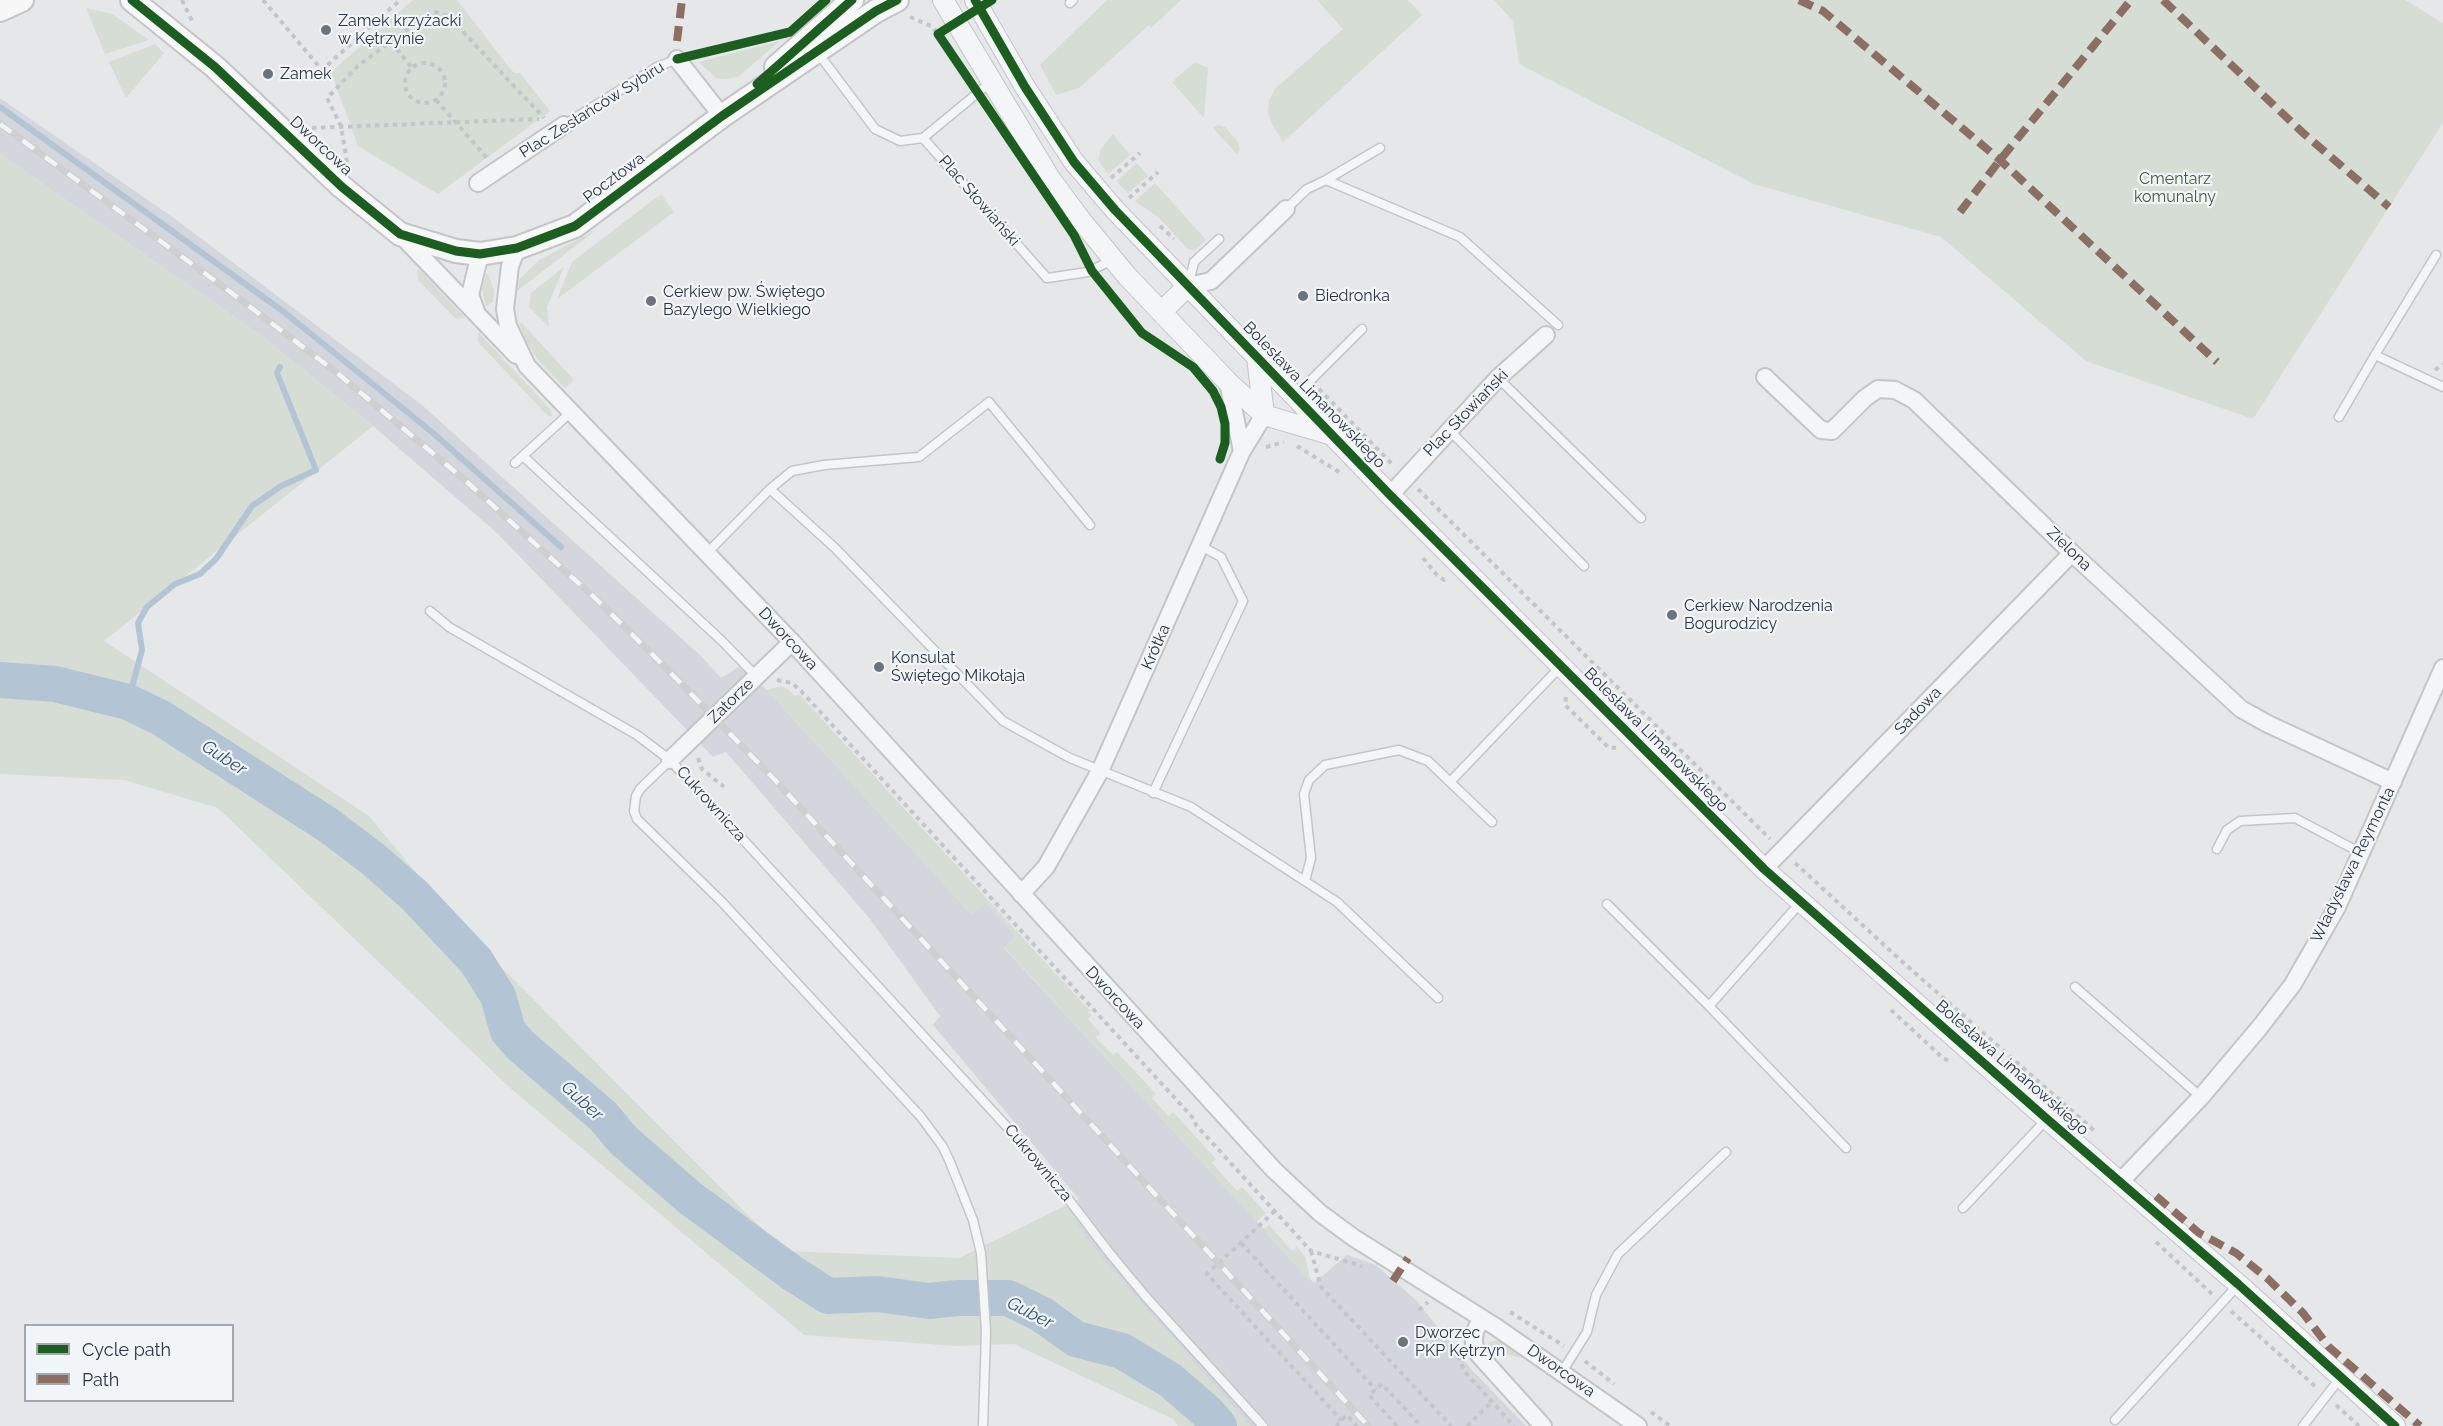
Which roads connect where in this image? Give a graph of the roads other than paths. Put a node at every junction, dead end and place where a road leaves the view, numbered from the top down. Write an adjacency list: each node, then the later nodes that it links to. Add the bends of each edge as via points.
1 (22, 0): 7 (main road)
2 (132, 0): 18 (main road, Dworcowa, via 215,67 342,187)
3 (852, 0): 11 (main road, Pocztowa)
4 (943, 0): 10 (street, Bolesława Limanowskiego)
5 (975, 0): 24 (street, Bolesława Limanowskiego, via 1074,162)
6 (901, 9): 8 (main road, Pocztowa, via 876,11)
7 (0, 10)
8 (818, 52): 11 (main road, Pocztowa); 13 (lane, via 875,129 900,141)
9 (676, 59): 11 (street, Plac Zesłańców Sybiru); 12 (lane, Plac Zesłańców Sybiru)
10 (991, 82): 13 (lane); 23 (street, Bolesława Limanowskiego, via 1049,177)
11 (722, 116): 20 (main road, Pocztowa, via 575,226)
12 (564, 125): 16 (street, Plac Zesłańców Sybiru)
13 (923, 138): 23 (lane, Plac Słowiański, via 1047,278 1088,272)
14 (1380, 148): 15 (lane)
15 (1326, 180): 17 (lane, via 1307,189); 28 (lane, via 1460,237)
16 (478, 183)
17 (1286, 209): 24 (street, via 1211,281)
18 (400, 234): 21 (main road, Dworcowa); 26 (street)
19 (1219, 239): 24 (lane, via 1194,262)
20 (517, 248): 21 (main road, Dworcowa); 31 (street, Dworcowa, via 510,266 505,309 508,326)
21 (480, 254): 26 (street, via 470,295)
22 (2436, 255): 29 (lane)
23 (1113, 260): 25 (street, Bolesława Limanowskiego)
24 (1188, 286): 25 (street); 30 (street, Bolesława Limanowskiego)
25 (1161, 312): 34 (street, Bolesława Limanowskiego)
26 (478, 315): 31 (street)
27 (1362, 329): 36 (lane)
28 (1552, 330): 33 (street, Plac Słowiański)
29 (2374, 355): 35 (lane); 39 (lane)
30 (1257, 357): 36 (street, Bolesława Limanowskiego); 38 (street)
31 (527, 366): 37 (street, Dworcowa)
32 (1765, 377): 51 (street, Zielona, via 1821,430 1832,431 1878,389 1895,390 1914,400)
33 (1498, 378): 40 (street, Plac Słowiański); 47 (lane)
34 (1228, 382): 38 (street, Bolesława Limanowskiego); 42 (street)
35 (2443, 387)
36 (1294, 396): 41 (street, Bolesława Limanowskiego)
37 (572, 411): 43 (lane); 50 (street, Dworcowa)
38 (1264, 415): 41 (street, Bolesława Limanowskiego); 42 (street, Krótka)
39 (2339, 417)
40 (1449, 429): 46 (street, Plac Słowiański); 52 (lane)
41 (1332, 435): 46 (street, Bolesława Limanowskiego)
42 (1242, 451): 49 (street, Krótka)
43 (523, 456): 44 (lane); 57 (lane)
44 (514, 463)
45 (770, 489): 48 (lane, via 792,471 919,457 988,402); 50 (lane); 59 (lane, via 835,548 1003,721)
46 (1390, 495): 55 (street, Bolesława Limanowskiego)
47 (1641, 518)
48 (1090, 525)
49 (1201, 546): 59 (street, Krótka); 62 (lane, via 1221,557 1243,601)
50 (707, 553): 54 (street, Dworcowa)
51 (2072, 553): 61 (street, Zielona, via 2241,709); 66 (street, Sadowa)
52 (1584, 566)
53 (430, 611): 58 (lane, via 449,627 637,735)
54 (792, 642): 57 (street, Zatorze); 68 (street, Dworcowa)
55 (1562, 666): 60 (lane); 66 (street, Bolesława Limanowskiego)
56 (2443, 668): 61 (street, Władysława Reymonta)
57 (756, 676): 58 (street, Zatorze)
58 (670, 760): 85 (lane, Cukrownicza, via 636,796 637,819 722,902 921,1117 943,1147 973,1220 981,1253 986,1331); 86 (lane, Cukrownicza, via 1019,1140 1146,1297)
59 (1100, 771): 62 (lane); 68 (street, Krótka, via 1046,867)
60 (1450, 782): 63 (lane); 67 (lane, via 1428,761 1399,750 1324,765 1309,780 1304,794 1311,858)
61 (2393, 782): 65 (street, Władysława Reymonta)
62 (1153, 793): 67 (lane, via 1191,807)
63 (1492, 822)
64 (2217, 849): 65 (lane, via 2227,830 2240,821 2295,818)
65 (2361, 853): 74 (street, Władysława Reymonta, via 2337,907 2293,984)
66 (1764, 869): 69 (street, Bolesława Limanowskiego)
67 (1305, 881): 72 (lane, via 1337,902)
68 (1021, 894): 81 (street, Dworcowa, via 1294,1190 1354,1238)
69 (1801, 902): 73 (lane); 75 (street, Bolesława Limanowskiego)
70 (1607, 904): 73 (lane)
71 (2075, 987): 74 (lane)
72 (1438, 998)
73 (1709, 1006): 76 (lane)
74 (2201, 1097): 78 (street, Władysława Reymonta)
75 (2047, 1119): 78 (street, Bolesława Limanowskiego); 79 (lane)
76 (1846, 1148)
77 (1726, 1152): 82 (lane, via 1618,1254 1596,1294 1587,1332)
78 (2120, 1182): 80 (street, Bolesława Limanowskiego)
79 (1963, 1208)
80 (2238, 1284): 83 (street, Bolesława Limanowskiego); 84 (lane)
81 (1482, 1318): 82 (street, Dworcowa); 87 (street, via 1475,1331 1476,1350)
82 (1562, 1372): 88 (street, Dworcowa)
83 (2342, 1377): 89 (lane); 90 (street, Bolesława Limanowskiego)
84 (2115, 1420)
85 (983, 1426)
86 (1263, 1426)
87 (1543, 1426)
88 (1638, 1426)
89 (2303, 1426)
90 (2395, 1426)

